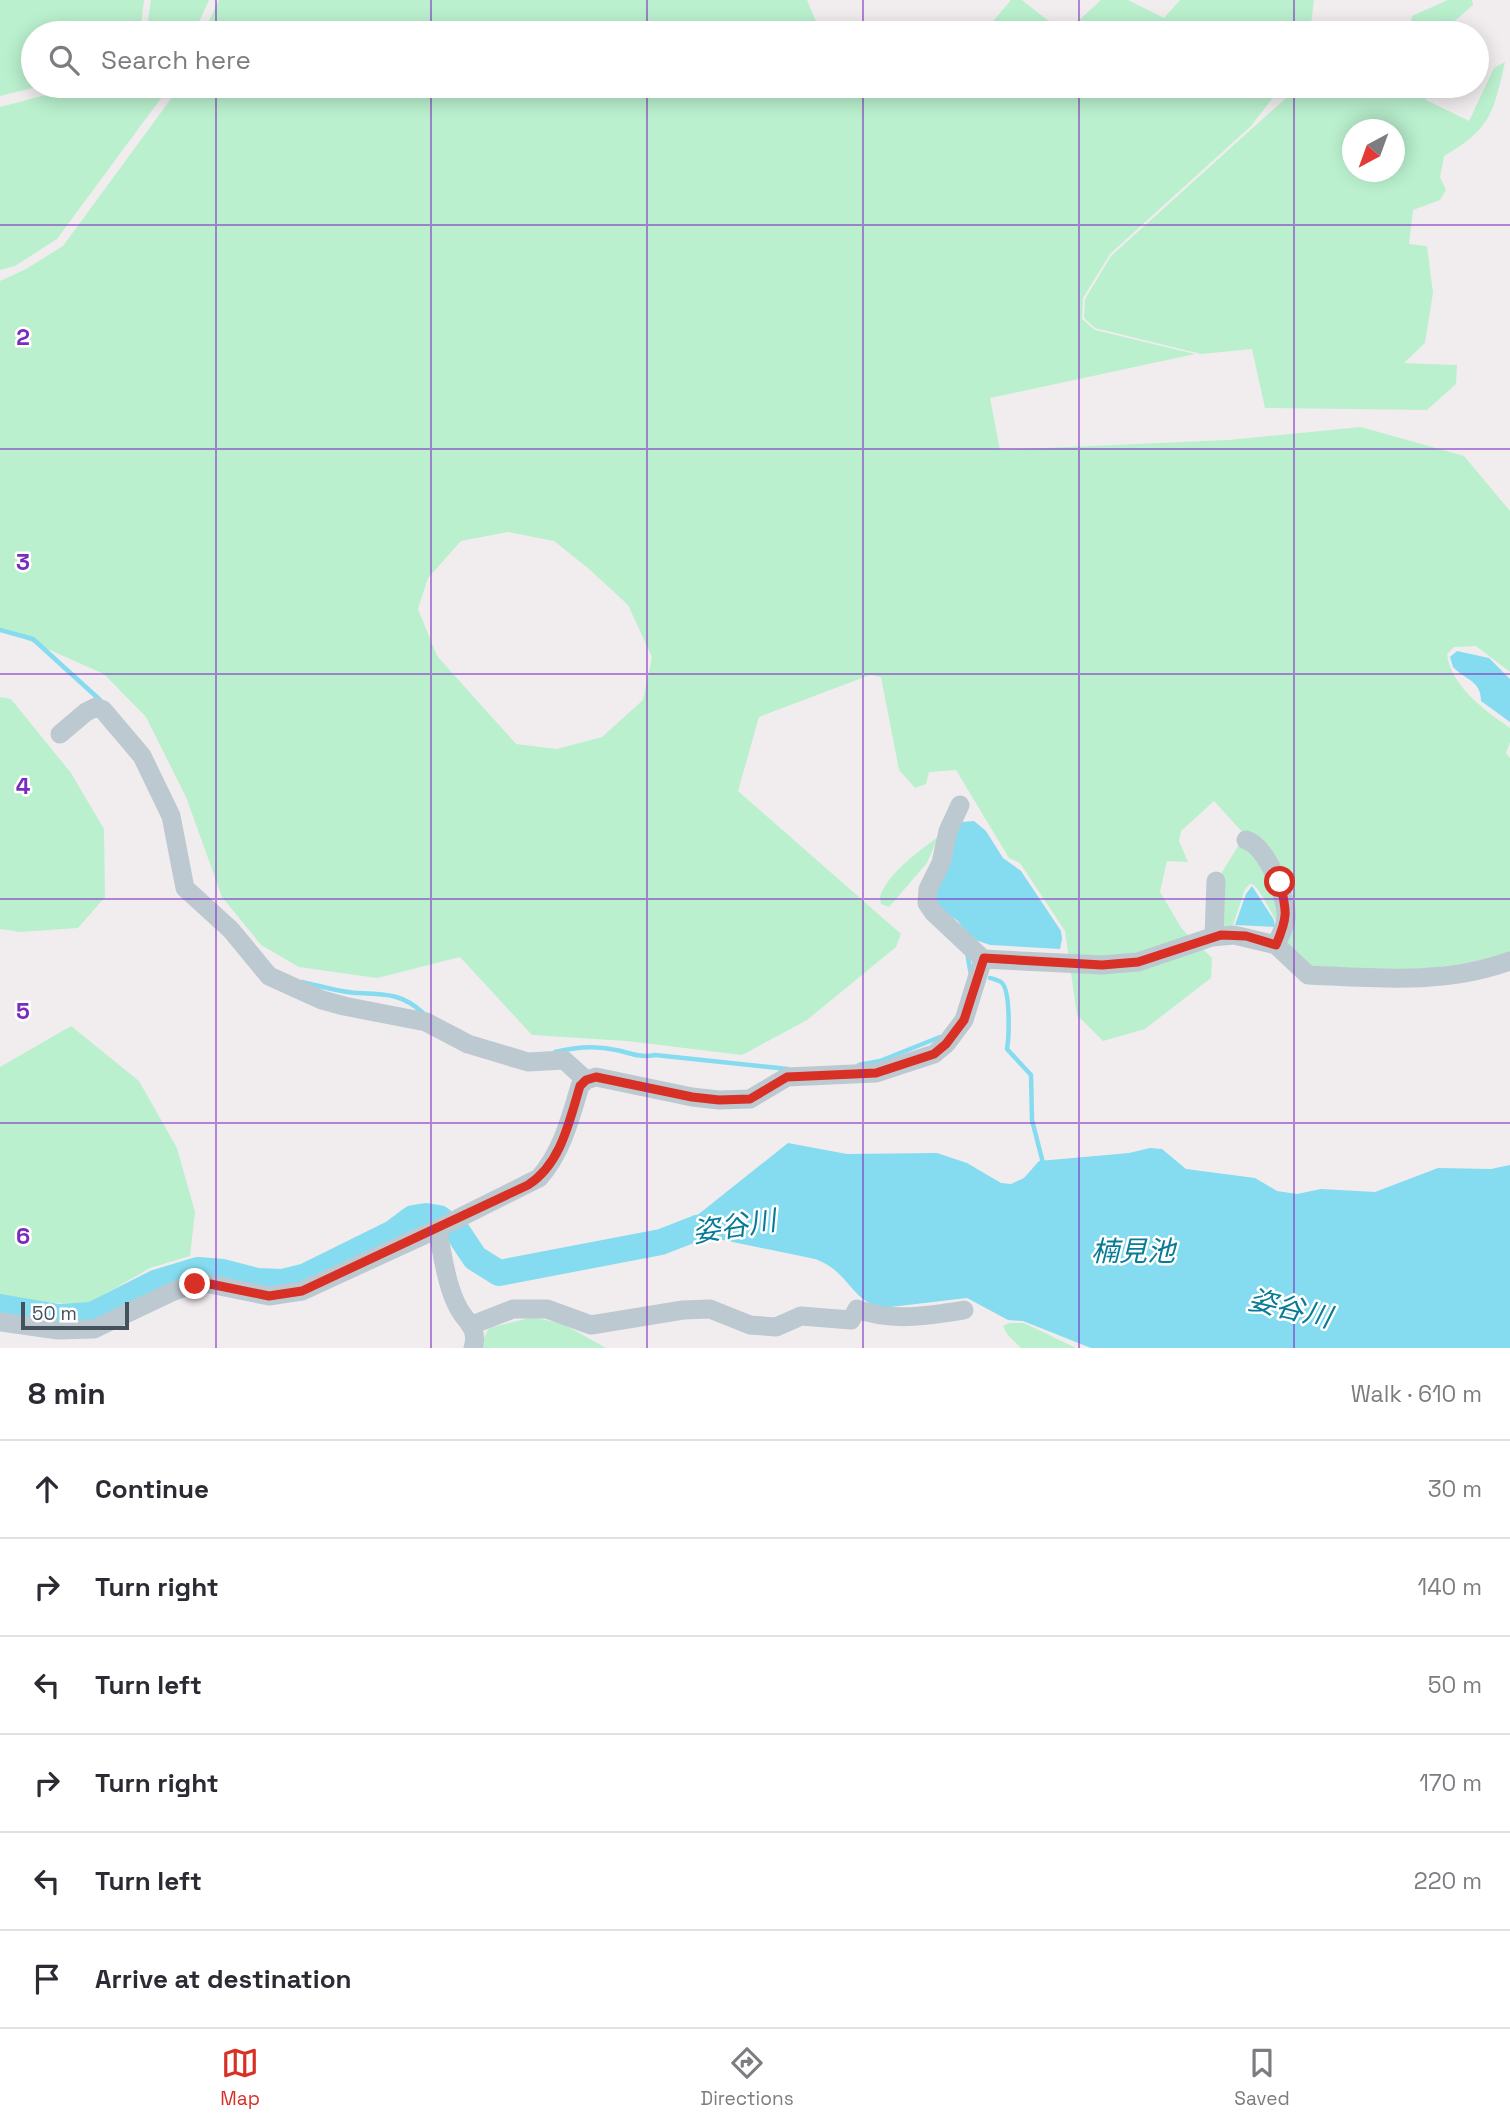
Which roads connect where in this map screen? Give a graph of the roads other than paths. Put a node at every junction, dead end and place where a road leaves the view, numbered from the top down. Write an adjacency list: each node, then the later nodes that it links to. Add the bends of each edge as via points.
1 (60, 734): 9 (street, via 86,712 96,707 103,710 142,756 170,816 185,888 232,930 269,976 333,1003 426,1022 468,1044 528,1062 564,1060)
2 (960, 805): 7 (street, via 928,889 927,903)
3 (1246, 839): 6 (street, via 1255,844 1280,882 1286,922)
4 (1216, 881): 5 (street)
5 (1214, 936): 6 (street, via 1246,936); 7 (street, via 1138,962 1102,965)
6 (1276, 945): 8 (street, via 1308,975 1436,978)
7 (984, 958): 9 (street, via 964,1020 946,1044 934,1054 876,1073 787,1077 750,1099 729,1100 596,1077)
8 (1510, 961)
9 (586, 1080): 10 (street, via 563,1140 539,1178)
10 (445, 1225): 12 (street, via 302,1291 269,1296 195,1284 94,1329 58,1330); 13 (street, via 450,1283 459,1310)
11 (964, 1310): 13 (street, via 876,1317 857,1309 851,1321 801,1316 776,1327 750,1325 710,1310 591,1325 547,1309 513,1309)
12 (0, 1322)
13 (472, 1325): 14 (street)
14 (472, 1348)

